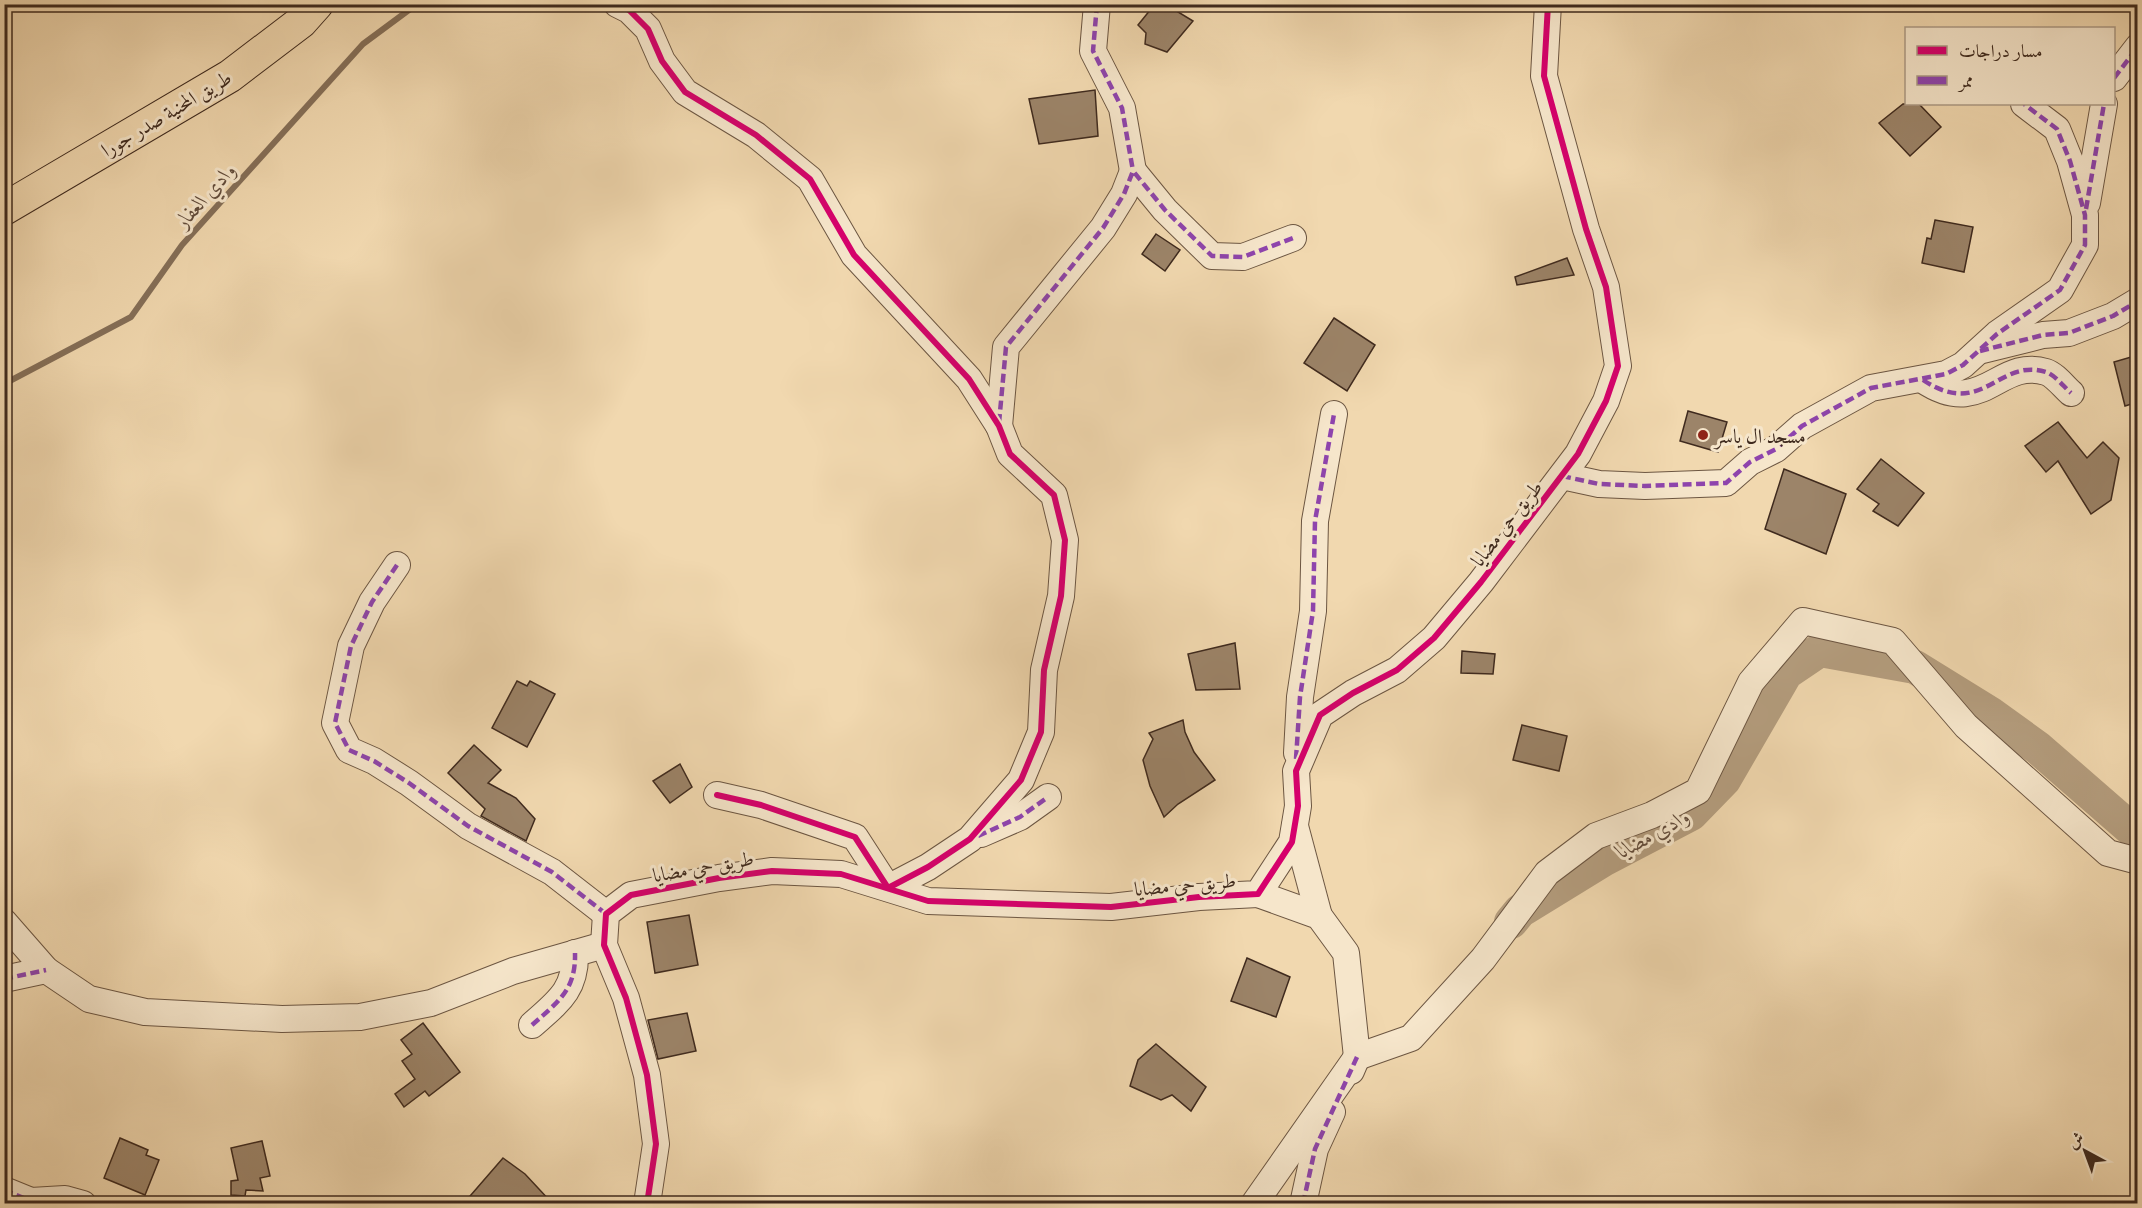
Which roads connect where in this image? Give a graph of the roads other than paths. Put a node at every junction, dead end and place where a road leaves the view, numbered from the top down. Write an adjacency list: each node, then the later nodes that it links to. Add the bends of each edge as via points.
1 (317, 4): 10 (main road, طريق المحنية صدر جورا, via 301,22 230,76)
2 (617, 4): 18 (street, via 648,29 662,61 684,92 756,135 810,179 854,255 969,380)
3 (1098, 4): 9 (street, via 1093,51 1122,108)
4 (1548, 4): 19 (street, طريق حي مضايا, via 1544,76 1606,287 1618,366 1606,401)
5 (2138, 47): 6 (street)
6 (2115, 77)
7 (2025, 105): 11 (street, via 2057,129)
8 (2104, 105): 11 (street)
9 (1133, 171): 12 (street, via 1165,210 1212,256 1243,257); 18 (street, via 1103,228 1006,347)
10 (4, 209)
11 (2085, 215): 14 (street, via 2085,245 2060,290)
12 (1293, 238)
13 (2138, 301): 14 (street, via 2113,316 2069,333 2043,335)
14 (1977, 352): 15 (street, via 1946,374)
15 (1923, 380): 16 (street, via 1939,391 1964,394 1981,391 2023,370 2048,372); 19 (street, via 1871,388 1802,426 1726,483 1645,486 1599,484)
16 (2071, 393)
17 (1334, 414): 21 (street, via 1315,521 1313,611 1300,697)
18 (999, 426): 25 (street, via 1010,454 1054,495 1065,540 1061,596 1044,670 1041,732 1021,780)
19 (1562, 476): 21 (street, طريق حي مضايا, via 1434,638 1397,670 1320,715)
20 (397, 565): 29 (street, via 372,602 351,646 335,723 349,750 409,783 468,826 552,872)
21 (1296, 771): 24 (street, طريق حي مضايا)
22 (717, 795): 27 (street, via 761,805 855,837)
23 (1048, 797): 25 (street, via 1020,817)
24 (1295, 826): 28 (street, طريق حي مضايا, via 1292,842); 30 (street)
25 (970, 839): 27 (street)
26 (2138, 861): 37 (street, via 2108,854 1966,726 1893,641 1803,621 1750,682 1698,791 1653,815 1596,836 1548,873 1483,959 1411,1038)
27 (888, 888): 28 (street, طريق حي مضايا, via 928,901 1111,908); 29 (street, طريق حي مضايا, via 841,874 772,871 631,895)
28 (1258, 894): 30 (street)
29 (606, 914): 32 (street)
30 (1319, 916): 37 (street, via 1346,954)
31 (4, 922): 34 (street)
32 (604, 945): 33 (street); 41 (street, via 626,998 647,1075 656,1144)
33 (575, 953): 34 (street, via 513,971 431,1003 360,1017 282,1019 145,1012 89,999); 36 (street, via 576,972 562,998)
34 (46, 970): 35 (street)
35 (4, 979)
36 (532, 1024)
37 (1357, 1057): 42 (street); 43 (street, via 1315,1149)
38 (4, 1190): 39 (street)
39 (29, 1202): 40 (street, via 65,1199)
40 (83, 1203)
41 (647, 1203)
42 (1254, 1203)
43 (1303, 1203)

